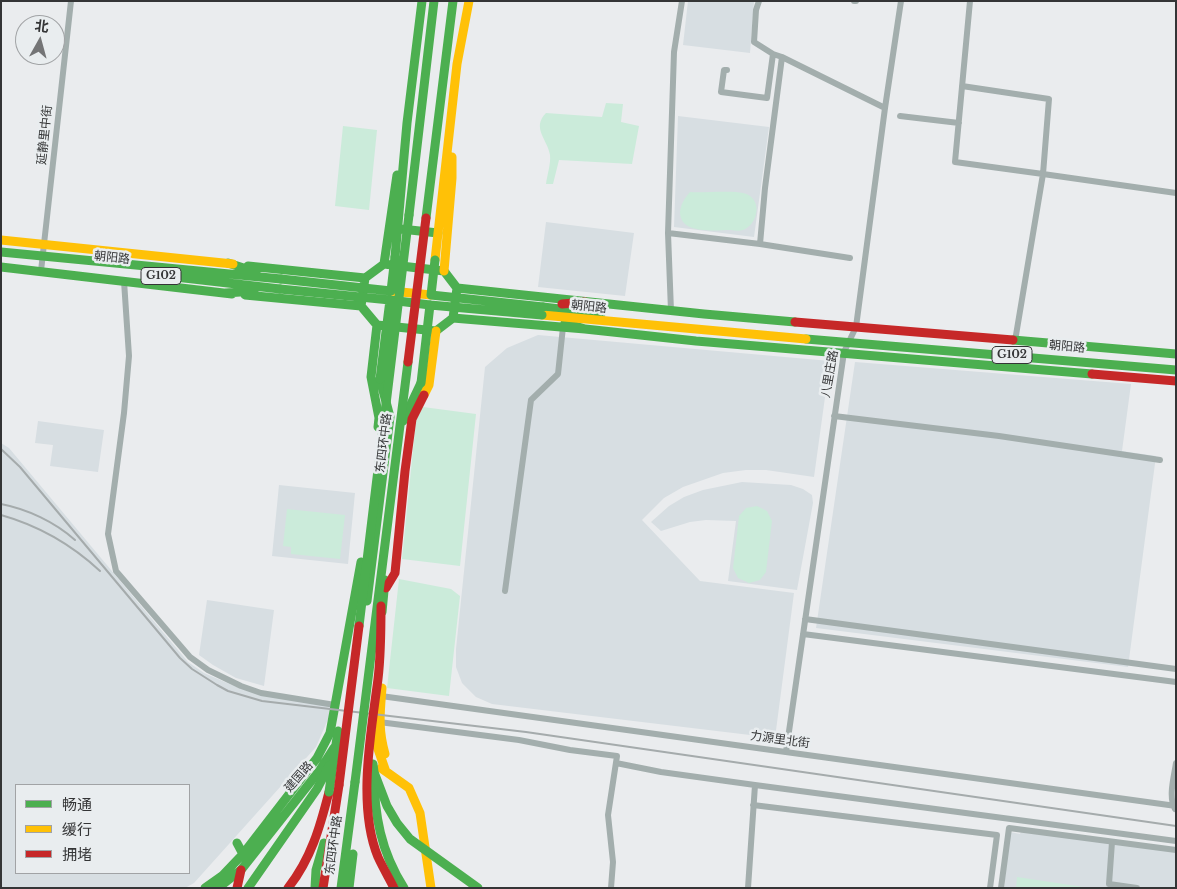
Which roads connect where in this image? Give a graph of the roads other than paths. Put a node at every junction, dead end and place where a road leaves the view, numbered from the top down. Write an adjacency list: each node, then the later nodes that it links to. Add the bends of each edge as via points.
1 (71, 1): 26 (street, 延静里中街)
2 (422, 1): 17 (main road, 东四环中路)
3 (434, 1): 68 (main road, 东四环中路, bridge)
4 (453, 1): 69 (main road, 东四环中路, bridge)
5 (469, 1): 14 (main road)
6 (682, 1): 23 (street, via 674,52)
7 (759, 1): 10 (street, via 754,42)
8 (901, 1): 15 (street, 八里庄路)
9 (970, 1): 13 (street)
10 (774, 54): 11 (street); 12 (street, via 767,98 721,92 724,70)
11 (782, 57): 15 (street); 25 (street)
12 (727, 70)
13 (962, 86): 18 (street); 19 (street, via 1049,99)
14 (453, 101): 22 (main road); 34 (main road, via 452,178)
15 (885, 108): 50 (street, 八里庄路)
16 (900, 116): 18 (street)
17 (407, 123): 21 (main road, 东四环中路); 32 (main road, 东四环中路)
18 (959, 123): 19 (street, via 955,162)
19 (1043, 174): 20 (street); 55 (street)
20 (1176, 193)
21 (398, 228): 22 (main road); 39 (main road, 东四环中路, bridge)
22 (438, 233): 41 (main road, bridge)
23 (668, 233): 25 (street); 47 (street)
24 (1, 240): 26 (main road, 朝阳路)
25 (760, 244): 29 (street)
26 (44, 245): 30 (street, 延静里中街); 31 (main road, 朝阳路)
27 (1, 252): 30 (main road, 朝阳路 / G102)
28 (1, 258): 30 (main road, 朝阳路 / G102)
29 (850, 258)
30 (42, 263): 33 (main road, 朝阳路); 36 (main road, 朝阳路); 37 (main road, 朝阳路 / G102)
31 (228, 264): 35 (main road, 朝阳路); 37 (main road)
32 (384, 264): 34 (main road); 35 (main road)
33 (1, 267)
34 (444, 271): 38 (main road)
35 (365, 278): 45 (main road)
36 (124, 281): 40 (main road, 朝阳路); 80 (street, via 129,356 108,534 116,572 190,657 208,670 261,693)
37 (281, 284): 39 (main road, 朝阳路 / G102, bridge); 40 (main road); 42 (main road, 朝阳路 / G102, bridge)
38 (457, 288): 43 (main road, 朝阳路); 48 (main road)
39 (391, 291): 41 (main road, 朝阳路 / G102, bridge); 42 (main road, 东四环中路, bridge)
40 (226, 293): 45 (main road, 朝阳路)
41 (431, 295): 44 (main road, 东四环中路, bridge); 46 (main road, 朝阳路 / G102, bridge)
42 (390, 300): 44 (main road, 朝阳路 / G102, bridge); 75 (main road, 东四环中路, bridge, via 380,379 390,417)
43 (585, 302): 46 (main road); 47 (main road, 朝阳路)
44 (430, 305): 46 (main road, 朝阳路 / G102, bridge); 62 (main road, 东四环中路, bridge, via 421,383 403,418)
45 (361, 306): 49 (main road)
46 (543, 311): 52 (main road); 54 (main road, 朝阳路 / G102)
47 (671, 311): 50 (main road, 朝阳路)
48 (453, 318): 51 (main road, 朝阳路); 53 (main road)
49 (378, 325): 53 (main road); 80 (main road, 东四环中路, via 371,377 379,418 361,565)
50 (856, 326): 54 (street, 八里庄路); 55 (main road, 朝阳路)
51 (563, 327): 52 (main road, 朝阳路); 71 (street, via 558,374 531,400)
52 (585, 329): 56 (main road, 朝阳路)
53 (436, 331): 64 (main road, 东四环中路, via 429,385 412,420)
54 (850, 340): 56 (street, 八里庄路); 58 (main road, 朝阳路 / G102); 59 (main road, 朝阳路 / G102)
55 (1015, 341): 57 (main road, 朝阳路)
56 (844, 352): 60 (main road, 朝阳路); 61 (street, 八里庄路)
57 (1176, 354)
58 (1176, 364)
59 (1176, 370)
60 (1176, 381)
61 (834, 416): 63 (street); 72 (street, 八里庄路)
62 (399, 456): 64 (main road); 65 (main road, 东四环中路)
63 (1160, 460)
64 (405, 471): 65 (main road); 67 (main road, 东四环中路)
65 (395, 485): 66 (main road, 东四环中路)
66 (387, 550): 67 (main road); 70 (main road, 东四环中路)
67 (395, 568): 70 (main road, 东四环中路)
68 (364, 577): 84 (main road, bridge); 101 (main road, 东四环中路, bridge, via 339,785)
69 (380, 578): 83 (main road, bridge, via 383,631); 91 (main road, 东四环中路, bridge)
70 (385, 589): 74 (main road, 东四环中路)
71 (505, 591)
72 (805, 619): 73 (street, 八里庄路); 77 (street)
73 (804, 634): 78 (street); 85 (street, 八里庄路)
74 (378, 653): 76 (main road, 东四环中路); 79 (main road, 东四环中路, via 383,678)
75 (359, 663): 76 (main road); 82 (main road, 东四环中路)
76 (376, 665): 83 (main road, 东四环中路)
77 (1176, 669)
78 (1176, 682)
79 (381, 696): 81 (main road, 东四环中路); 85 (street, 力源里北街)
80 (335, 705): 99 (main road, 东四环中路, via 330,733 317,758)
81 (379, 722): 83 (main road); 86 (street, via 617,756); 88 (main road, 东四环中路)
82 (350, 726): 83 (main road); 89 (main road, 东四环中路)
83 (371, 733): 88 (main road, 东四环中路); 90 (main road, bridge); 109 (main road, bridge, via 367,795 369,823 381,866)
84 (336, 748): 105 (main road, bridge, via 317,789); 106 (main road, bridge, via 319,830 309,856)
85 (786, 752): 94 (street, 力源里北街)
86 (616, 763): 92 (street); 113 (street, via 608,815)
87 (1176, 763): 94 (street, via 1172,795)
88 (385, 769): 89 (main road, 建国路, via 350,760); 111 (main road, 建国路, bridge, via 409,788 420,813)
89 (320, 770): 99 (main road, 建国路)
90 (374, 772): 110 (main road, via 379,837); 112 (main road, bridge, via 386,806 410,839)
91 (355, 782): 107 (main road, 东四环中路); 108 (main road, via 358,798)
92 (754, 785): 93 (street); 95 (street)
93 (753, 804): 114 (street); 115 (street, via 997,835)
94 (1175, 808)
95 (1176, 841)
96 (1112, 842): 98 (street); 116 (street, via 1009,828); 117 (street, via 1109,884)
97 (237, 843): 99 (main road)
98 (1176, 850)
99 (245, 858): 100 (main road, 建国路); 102 (main road)
100 (240, 870): 103 (main road, 建国路); 104 (main road)
101 (317, 887)
102 (205, 888)
103 (218, 888)
104 (237, 888)
105 (248, 888)
106 (288, 888)
107 (341, 888)
108 (350, 888)
109 (394, 888)
110 (404, 888)
111 (431, 888)
112 (478, 888)
113 (611, 888)
114 (748, 888)
115 (990, 888)
116 (1001, 888)
117 (1136, 888)

